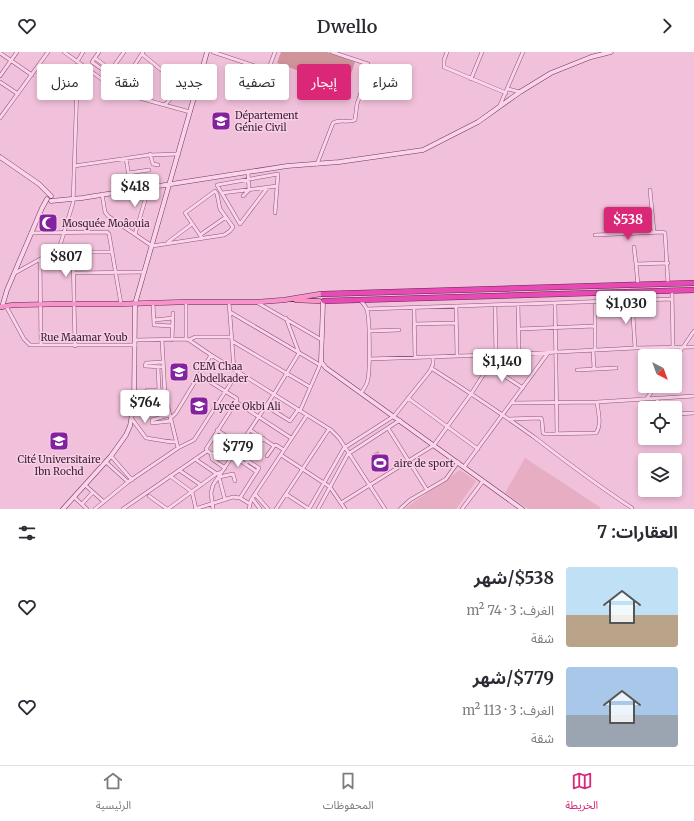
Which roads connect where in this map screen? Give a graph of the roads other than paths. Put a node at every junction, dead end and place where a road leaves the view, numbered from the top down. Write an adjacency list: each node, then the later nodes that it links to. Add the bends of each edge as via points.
1 (17, 52): 20 (street)
2 (42, 52): 16 (street)
3 (64, 52): 21 (street)
4 (83, 52): 21 (street)
5 (99, 52): 19 (street)
6 (124, 52): 19 (street, via 112,70)
7 (207, 52): 37 (main road)
8 (213, 52): 9 (street, via 267,70)
9 (275, 52)
10 (332, 52): 44 (street, via 368,64 369,69 357,104 355,120 340,120 333,123)
11 (447, 52): 27 (street, via 444,67)
12 (482, 52): 27 (street)
13 (523, 52): 29 (street)
14 (611, 52): 18 (main road)
15 (0, 53): 20 (street)
16 (47, 53): 25 (street)
17 (142, 53): 23 (street); 35 (street, via 177,83 177,91)
18 (595, 54): 30 (main road, via 560,68)
19 (95, 58): 24 (street, via 92,63)
20 (11, 61): 25 (street); 26 (street)
21 (77, 62): 22 (street)
22 (80, 64)
23 (135, 64)
24 (101, 69)
25 (32, 75): 32 (street)
26 (0, 76)
27 (471, 79): 31 (street)
28 (0, 82): 32 (street)
29 (508, 89): 30 (street); 31 (street)
30 (520, 92): 36 (main road)
31 (506, 93): 36 (street)
32 (18, 94): 38 (street)
33 (76, 100): 45 (street)
34 (147, 100): 35 (street)
35 (165, 105): 37 (street)
36 (500, 107): 44 (main road, via 467,128 424,150)
37 (190, 112): 40 (main road)
38 (1, 117)
39 (150, 154): 40 (street); 42 (street); 43 (street, via 153,164)
40 (179, 154): 50 (main road)
41 (0, 157): 60 (main road, via 42,187)
42 (126, 158): 45 (street); 48 (street)
43 (158, 164)
44 (317, 164): 47 (main road)
45 (74, 166): 61 (street)
46 (148, 170): 48 (street)
47 (248, 172): 49 (street); 50 (main road)
48 (128, 173): 54 (street)
49 (248, 179): 51 (street, via 278,174); 55 (street); 57 (street, via 218,184)
50 (170, 183): 52 (main road); 72 (main road)
51 (278, 186): 53 (street); 62 (street)
52 (149, 187): 54 (main road); 68 (street)
53 (268, 187): 55 (street); 57 (street, via 240,224)
54 (131, 190): 58 (main road)
55 (249, 190): 57 (street); 59 (street)
56 (650, 190): 67 (street)
57 (222, 193)
58 (102, 194): 61 (main road); 68 (street, via 106,214)
59 (243, 196)
60 (50, 198): 61 (main road); 65 (main road)
61 (73, 199): 66 (street)
62 (275, 213)
63 (226, 217): 64 (street, via 220,208 217,192 214,191 185,213); 70 (street); 70 (street, via 233,227 230,231 224,235)
64 (192, 224): 70 (street); 71 (street)
65 (31, 232): 66 (street); 81 (main road)
66 (64, 232): 74 (street); 76 (street, via 105,231 109,234)
67 (654, 232): 69 (street); 78 (street, via 663,232 666,235)
68 (135, 234): 72 (street)
69 (595, 235)
70 (201, 237): 71 (street)
71 (166, 244): 72 (street)
72 (152, 246): 80 (main road)
73 (634, 247): 79 (street)
74 (58, 252): 75 (street); 77 (street)
75 (73, 252): 76 (street); 82 (street)
76 (112, 252): 83 (street)
77 (40, 260): 81 (street); 105 (street)
78 (668, 263): 79 (street); 85 (street)
79 (636, 264): 86 (street)
80 (144, 272): 83 (street); 102 (main road)
81 (14, 273): 108 (main road)
82 (74, 273): 83 (street); 100 (street)
83 (116, 273): 101 (street)
84 (694, 283): 85 (highway)
85 (668, 284): 86 (highway)
86 (638, 285): 89 (highway)
87 (694, 290): 88 (highway)
88 (672, 291): 90 (street); 92 (highway)
89 (321, 294): 91 (main road); 94 (main road, via 326,298)
90 (672, 299): 93 (street); 134 (street)
91 (284, 300): 94 (main road); 97 (main road)
92 (360, 300): 94 (highway); 110 (street)
93 (632, 300): 98 (street); 133 (street)
94 (322, 301): 129 (main road)
95 (186, 302): 96 (main road); 99 (main road); 128 (street)
96 (229, 302): 97 (main road); 111 (street)
97 (258, 302): 114 (street)
98 (596, 302): 104 (street); 119 (street)
99 (153, 303): 102 (main road); 115 (street)
100 (74, 304): 101 (main road); 105 (main road); 132 (street)
101 (121, 304): 102 (main road)
102 (135, 304): 130 (main road)
103 (518, 304): 104 (street); 106 (street); 121 (street)
104 (554, 304): 120 (street)
105 (40, 305): 108 (main road); 131 (street)
106 (494, 305): 107 (street); 143 (street)
107 (456, 306): 109 (street); 116 (street)
108 (3, 307): 131 (street, Rue Maamar Youb, via 27,343 32,346)
109 (414, 307): 110 (street); 117 (street)
110 (367, 309): 123 (street)
111 (230, 312): 125 (street); 139 (street)
112 (173, 313): 113 (street)
113 (173, 318): 115 (street); 118 (street)
114 (286, 318): 129 (street); 139 (street)
115 (154, 320): 118 (street, via 154,326)
116 (456, 323): 117 (street); 144 (street)
117 (414, 324): 145 (street)
118 (172, 326): 127 (street)
119 (595, 326): 120 (street); 137 (street)
120 (554, 328): 121 (street); 138 (street)
121 (519, 329): 141 (street)
122 (399, 330): 123 (street)
123 (369, 331): 147 (street)
124 (694, 331): 135 (street)
125 (232, 339): 128 (street, Rue Maamar Youb, via 195,337); 156 (street); 159 (street)
126 (162, 340): 127 (street, Rue Maamar Youb); 130 (street, Rue Maamar Youb); 148 (street)
127 (172, 340): 128 (street, Rue Maamar Youb)
128 (187, 340): 142 (street)
129 (322, 340): 149 (main road)
130 (135, 342): 132 (street, Rue Maamar Youb); 191 (main road)
131 (41, 345): 132 (street, Rue Maamar Youb)
132 (75, 346)
133 (635, 348): 134 (street); 137 (street)
134 (673, 348): 135 (street)
135 (682, 348): 136 (street)
136 (694, 348)
137 (594, 350): 138 (street); 155 (street)
138 (555, 352): 140 (street); 178 (street)
139 (299, 353): 149 (street); 159 (street)
140 (548, 353): 141 (street); 162 (street)
141 (519, 354): 143 (street)
142 (211, 355): 156 (street); 160 (street)
143 (496, 355): 144 (street); 150 (street)
144 (457, 356): 146 (street)
145 (415, 357): 146 (street); 147 (street)
146 (433, 357): 153 (street)
147 (369, 359): 166 (street, via 368,380)
148 (163, 362): 151 (street, via 145,363 146,367); 152 (street)
149 (320, 364): 161 (street); 166 (main road)
150 (489, 366): 162 (street); 169 (street)
151 (158, 367): 152 (street); 163 (street)
152 (163, 367): 164 (street)
153 (431, 368): 169 (street); 173 (street)
154 (616, 368): 155 (street)
155 (594, 369): 157 (street)
156 (234, 370): 158 (street)
157 (577, 370)
158 (238, 372): 165 (street); 168 (street)
159 (287, 373): 161 (street); 168 (street)
160 (199, 375): 165 (street); 193 (street)
161 (310, 387): 182 (street)
162 (523, 388): 180 (street)
163 (159, 390): 164 (street); 171 (street, via 147,390 146,394 147,397)
164 (164, 390): 170 (street)
165 (226, 391): 177 (street, via 237,398); 207 (street, via 194,440)
166 (361, 393): 188 (main road)
167 (651, 393): 174 (street)
168 (274, 394): 181 (street); 182 (street)
169 (471, 394): 189 (street); 195 (street)
170 (165, 395): 171 (street); 185 (street)
171 (160, 396): 187 (street)
172 (694, 396): 175 (street)
173 (408, 398): 188 (street); 195 (street)
174 (647, 398): 175 (street); 179 (street)
175 (657, 398): 176 (street)
176 (658, 401)
177 (236, 402): 190 (street); 198 (street)
178 (556, 402): 179 (street); 180 (street); 200 (street)
179 (597, 402): 200 (street, via 599,423 596,433)
180 (512, 403): 189 (street)
181 (266, 406): 182 (street, via 290,421); 190 (street)
182 (299, 410): 186 (street)
183 (694, 413): 184 (street)
184 (682, 414)
185 (169, 415): 187 (street); 193 (street)
186 (307, 415): 197 (street); 202 (street)
187 (165, 416): 193 (street, via 151,420 152,423)
188 (394, 416): 194 (main road); 208 (street)
189 (503, 416): 192 (street); 209 (street)
190 (259, 417): 199 (street); 202 (street)
191 (132, 419): 203 (street, via 146,438); 216 (main road, via 126,436)
192 (508, 419): 200 (street, via 541,418 543,434); 253 (street)
193 (171, 420): 203 (street)
194 (400, 420): 196 (street); 205 (main road)
195 (448, 427): 205 (street); 209 (street)
196 (388, 428): 214 (street); 219 (street)
197 (329, 429): 208 (street, via 338,437); 225 (street)
198 (217, 430): 204 (street); 211 (street)
199 (250, 430): 201 (street); 204 (street)
200 (557, 434)
201 (263, 438): 206 (street); 222 (street)
202 (292, 438): 210 (street)
203 (176, 442): 207 (street)
204 (240, 445): 213 (street)
205 (434, 445): 219 (street); 221 (main road)
206 (274, 446): 210 (street, via 276,444); 217 (street)
207 (178, 448): 229 (street)
208 (344, 448): 214 (street); 233 (street)
209 (478, 449): 223 (street)
210 (284, 450): 215 (street)
211 (207, 451): 212 (street); 218 (street)
212 (211, 453): 213 (street); 224 (street, via 212,459)
213 (234, 454): 222 (street); 224 (street)
214 (348, 454): 236 (street); 237 (street)
215 (281, 455): 225 (street); 241 (street)
216 (111, 456): 220 (main road); 229 (street)
217 (267, 456)
218 (195, 459): 226 (street); 227 (street)
219 (409, 460): 236 (street); 238 (street)
220 (106, 462): 232 (street); 234 (main road)
221 (458, 462): 223 (main road); 238 (street, via 448,477)
222 (247, 463): 245 (street, via 258,470)
223 (464, 467): 231 (main road)
224 (225, 468): 227 (street)
225 (302, 469): 233 (street); 242 (street)
226 (179, 470): 228 (street); 235 (street)
227 (218, 475): 230 (street, via 233,474); 235 (street); 247 (street); 251 (street, via 212,489)
228 (170, 476): 240 (street); 257 (street)
229 (132, 480): 232 (street)
230 (235, 481)
231 (483, 481): 270 (street); 271 (main road)
232 (128, 482): 248 (street)
233 (323, 482): 237 (street); 265 (street)
234 (85, 485): 239 (street); 244 (main road)
235 (201, 485): 240 (street)
236 (369, 486): 249 (street); 268 (street)
237 (330, 487): 249 (street); 266 (street)
238 (427, 490): 269 (street)
239 (93, 492): 248 (street); 250 (street)
240 (192, 492): 258 (street); 259 (street)
241 (255, 494): 246 (street); 263 (street)
242 (286, 494): 264 (street); 265 (street)
243 (149, 496): 258 (street)
244 (74, 497): 250 (street); 254 (main road)
245 (240, 498): 247 (street); 252 (street)
246 (252, 498): 252 (street); 262 (street)
247 (225, 500): 251 (street)
248 (103, 502): 256 (street)
249 (341, 503): 267 (street)
250 (82, 504): 255 (street)
251 (213, 504): 259 (street); 260 (street)
252 (250, 504): 261 (street)
253 (632, 508)
254 (63, 509)
255 (87, 509)
256 (95, 509)
257 (123, 509)
258 (167, 509)
259 (195, 509)
260 (213, 509)
261 (249, 509)
262 (260, 509)
263 (268, 509)
264 (276, 509)
265 (309, 509)
266 (318, 509)
267 (345, 509)
268 (385, 509)
269 (400, 509)
270 (462, 509)
271 (522, 509)

